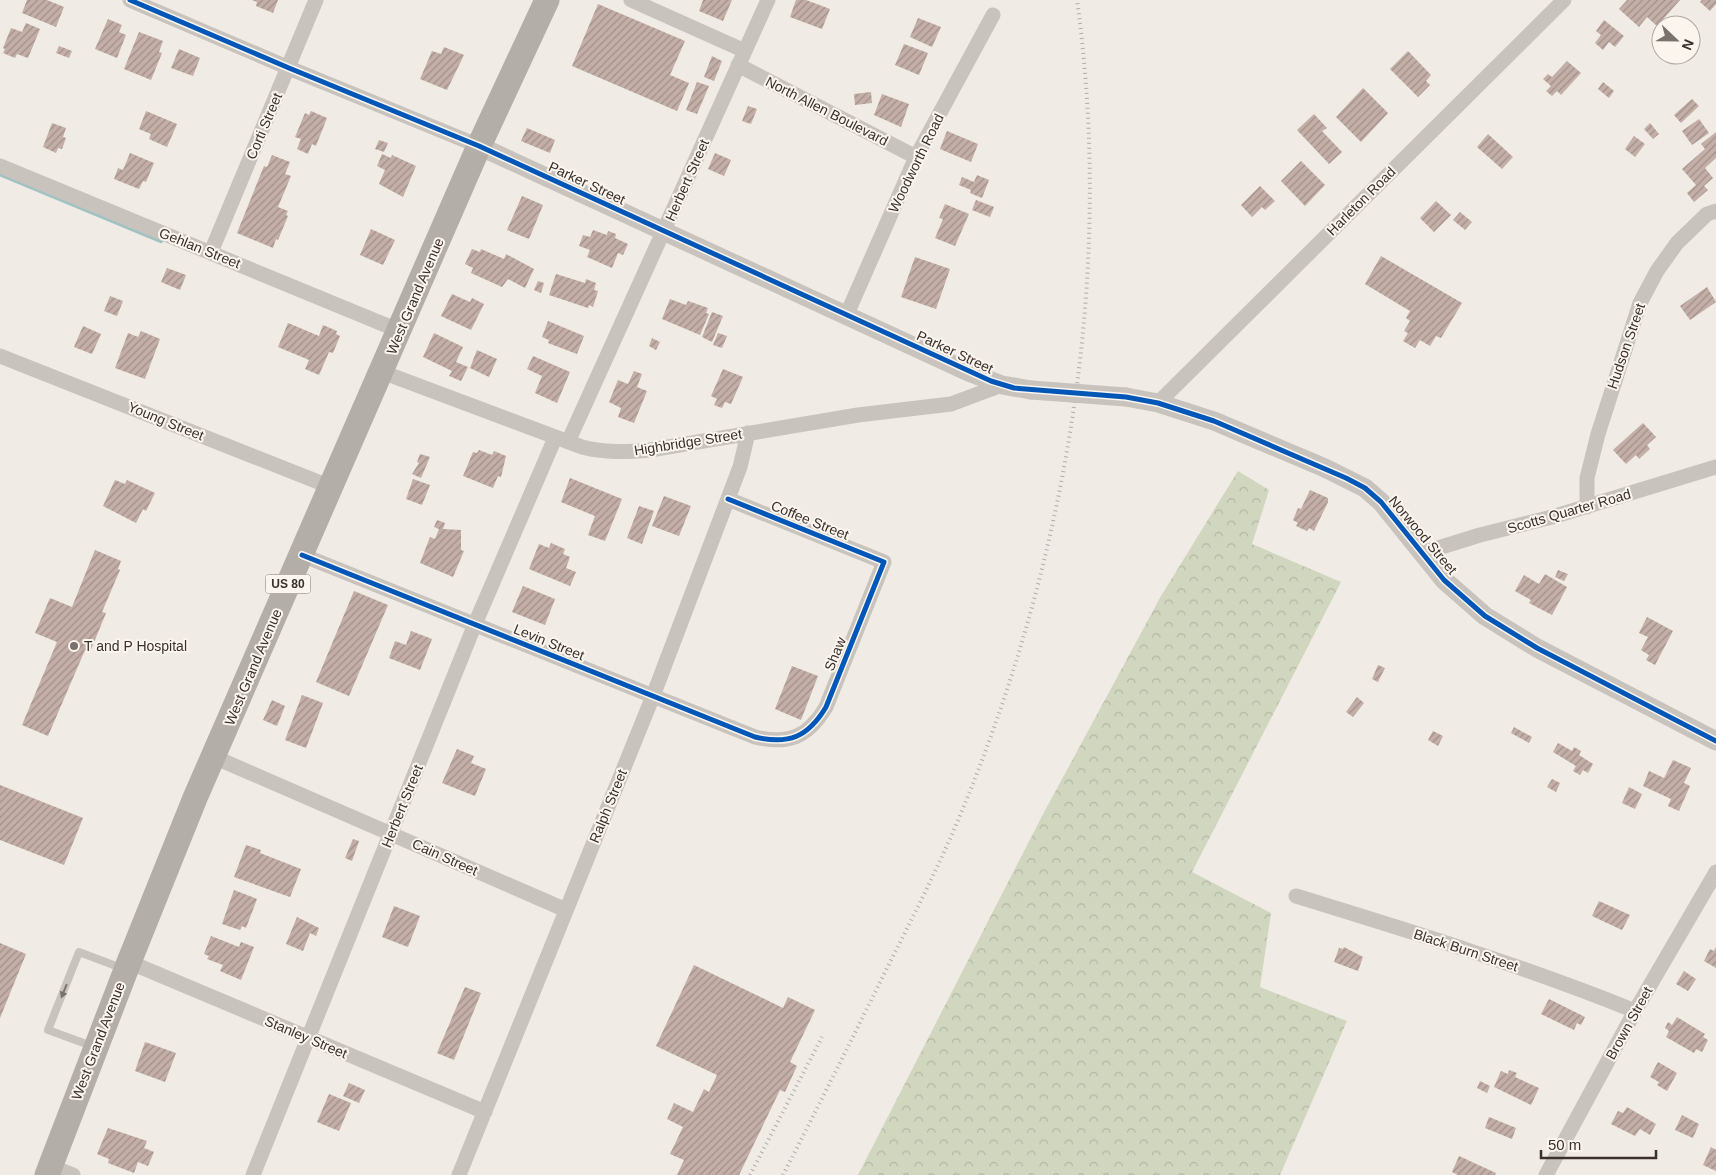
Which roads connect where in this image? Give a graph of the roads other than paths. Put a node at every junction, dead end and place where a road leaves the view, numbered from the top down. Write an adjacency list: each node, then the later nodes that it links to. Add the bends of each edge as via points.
1 (130, 0): 10 (street, Parker Street)
2 (316, 0): 10 (street, Corti Street)
3 (547, 0): 11 (highway, West Grand Avenue / US 80)
4 (631, 0): 8 (street)
5 (768, 0): 8 (street, Herbert Street)
6 (1564, 0): 23 (street, Harleton Road)
7 (993, 15): 12 (street, Woodworth Road)
8 (745, 51): 9 (street, Herbert Street)
9 (738, 65): 12 (street, North Allen Boulevard); 15 (street, Herbert Street)
10 (289, 68): 11 (street, Parker Street); 16 (street, Corti Street)
11 (479, 146): 15 (street, Parker Street); 18 (highway, West Grand Avenue / US 80)
12 (916, 157): 17 (street, Woodworth Road)
13 (0, 166): 16 (street, Gehlan Street)
14 (1716, 211): 29 (street, Hudson Street, via 1707,214 1677,244 1656,271 1640,303 1598,434 1587,478)
15 (664, 231): 17 (street, Parker Street); 25 (street, Herbert Street)
16 (211, 252): 18 (street, Gehlan Street)
17 (847, 314): 21 (street, Parker Street)
18 (400, 331): 20 (highway, West Grand Avenue / US 80)
19 (0, 356): 27 (street, Young Street)
20 (382, 372): 25 (street, Highbridge Street); 27 (highway, West Grand Avenue / US 80)
21 (1002, 386): 22 (street, Parker Street); 24 (street, Highbridge Street, via 951,404)
22 (1031, 390): 23 (street, Norwood Street, bridge, via 1126,397)
23 (1158, 403): 30 (street, Norwood Street, via 1214,421 1365,488 1381,502)
24 (748, 433): 25 (street, Highbridge Street, via 633,452 598,451); 28 (street, Ralph Street)
25 (561, 440): 33 (street, Herbert Street)
26 (1716, 467): 29 (street, Scotts Quarter Road)
27 (331, 487): 31 (highway, West Grand Avenue / US 80)
28 (728, 499): 32 (street, Coffee Street); 34 (street, Ralph Street)
29 (1587, 507): 30 (street, Scotts Quarter Road)
30 (1422, 554): 36 (street, Norwood Street, via 1463,597 1509,632)
31 (302, 556): 33 (street, Levin Street); 37 (highway, West Grand Avenue / US 80)
32 (884, 562): 35 (street, Shaw, via 826,707 817,722)
33 (476, 624): 34 (street, Levin Street); 38 (street, Herbert Street)
34 (652, 696): 35 (street, Levin Street, via 755,738); 41 (street, Ralph Street)
35 (789, 740)
36 (1716, 741)
37 (214, 756): 38 (street, Cain Street); 42 (highway, West Grand Avenue / US 80)
38 (391, 833): 41 (street, Cain Street); 44 (street, Herbert Street)
39 (1716, 872): 43 (street, Brown Street)
40 (1296, 896): 43 (street, Black Burn Street, via 1550,977)
41 (566, 910): 46 (street, Ralph Street)
42 (127, 966): 44 (street, Stanley Street); 45 (highway, West Grand Avenue / US 80); 45 (lane, one-way to 45, via 79,952 48,1030)
43 (1634, 1011): 51 (street, Brown Street)
44 (308, 1038): 46 (street, Stanley Street); 49 (street, Herbert Street)
45 (96, 1048): 47 (highway, West Grand Avenue / US 80)
46 (485, 1112): 50 (street, Ralph Street)
47 (49, 1170): 48 (street)
48 (73, 1175)
49 (253, 1175)
50 (459, 1175)
51 (1546, 1175)

